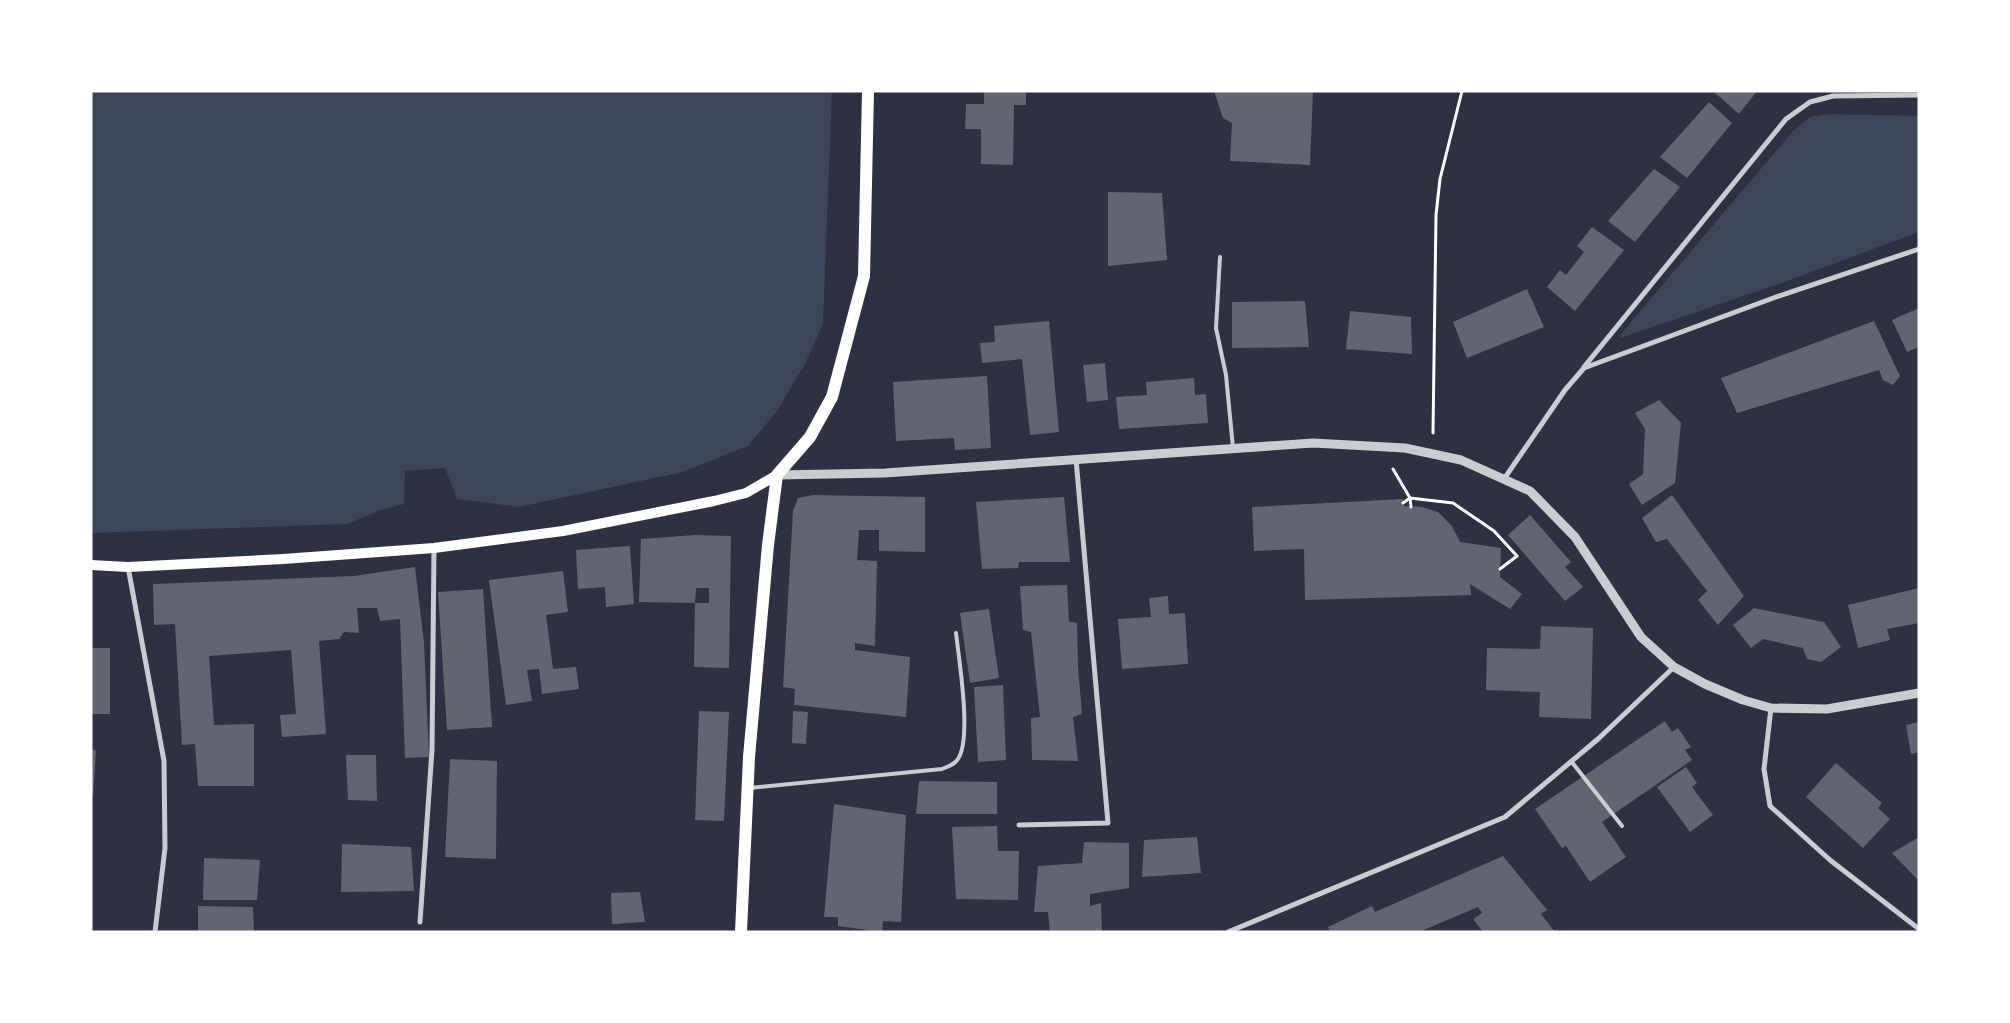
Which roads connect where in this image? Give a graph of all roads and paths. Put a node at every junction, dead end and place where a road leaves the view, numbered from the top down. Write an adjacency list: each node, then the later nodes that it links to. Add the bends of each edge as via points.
1 (868, 91): 11 (main road, via 864,276 832,397 810,437)
2 (1462, 91): 9 (path, via 1440,179 1436,215)
3 (1919, 95): 6 (street, via 1833,96 1810,102 1786,119)
4 (1919, 249): 6 (street, via 1776,297)
5 (1220, 257): 8 (lane, via 1216,328 1226,375)
6 (1584, 368): 12 (street)
7 (1380, 447): 8 (street, via 1313,443); 9 (street); 13 (path)
8 (1233, 448): 10 (street)
9 (1432, 454): 12 (street, via 1461,460)
10 (1076, 459): 11 (street, via 885,473); 26 (street, via 1108,823)
11 (777, 475): 16 (main road, via 746,493 714,501 562,531); 25 (main road, via 768,545)
12 (1504, 479): 21 (street, via 1530,491 1574,537 1641,637)
13 (1410, 498): 14 (path); 15 (path); 19 (path, via 1453,503 1494,531 1517,556)
14 (1403, 503)
15 (1411, 507)
16 (434, 548): 18 (main road); 28 (street, via 432,750)
17 (91, 565): 18 (main road)
18 (128, 566): 30 (street, via 164,761 165,848)
19 (1500, 569)
20 (956, 633): 25 (lane, via 965,734 960,757 954,764 942,769)
21 (1674, 667): 23 (street, via 1743,700); 24 (street, via 1598,740)
22 (1919, 693): 23 (street, via 1827,709)
23 (1772, 708): 29 (street, via 1764,769 1770,806 1830,860)
24 (1571, 761): 27 (lane); 32 (street, via 1505,817)
25 (748, 788): 31 (main road)
26 (1019, 825)
27 (1622, 826)
28 (420, 922)
29 (1919, 929)
30 (155, 932)
31 (741, 932)
32 (1228, 932)

